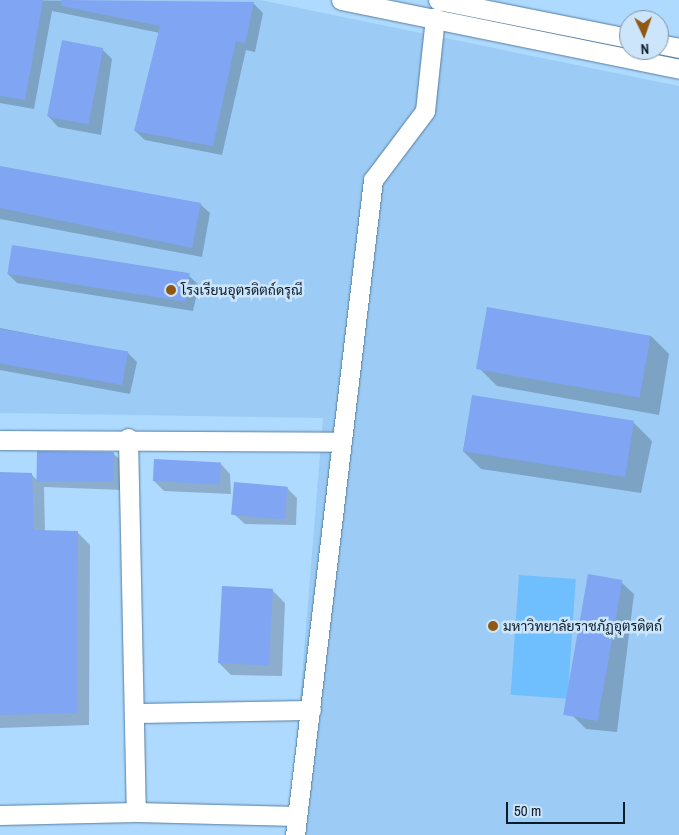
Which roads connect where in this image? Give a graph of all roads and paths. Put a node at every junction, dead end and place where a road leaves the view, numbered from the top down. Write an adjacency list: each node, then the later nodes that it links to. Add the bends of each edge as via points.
1 (341, 0): 2 (street)
2 (436, 9): 3 (street); 4 (street); 7 (street, via 425,112 373,180)
3 (619, 36)
4 (679, 69)
5 (128, 438): 6 (street); 7 (street); 9 (street)
6 (0, 440)
7 (340, 442): 8 (street)
8 (311, 710): 9 (street); 12 (street)
9 (134, 713): 10 (street)
10 (136, 812): 11 (street); 12 (street)
11 (0, 815)
12 (296, 826)

